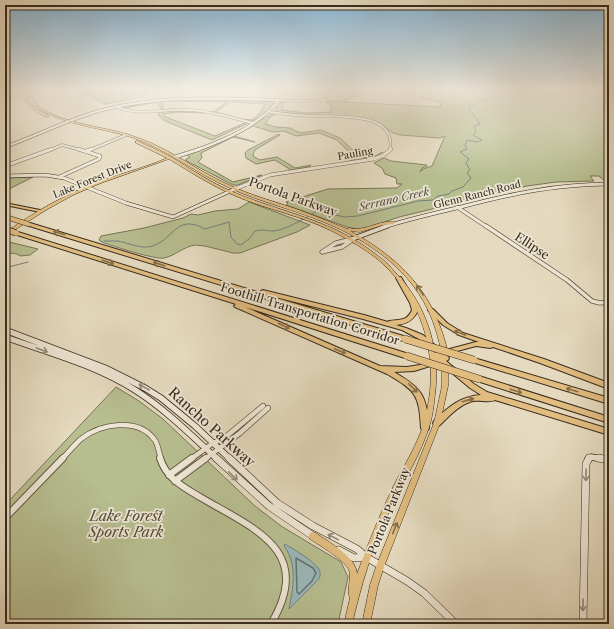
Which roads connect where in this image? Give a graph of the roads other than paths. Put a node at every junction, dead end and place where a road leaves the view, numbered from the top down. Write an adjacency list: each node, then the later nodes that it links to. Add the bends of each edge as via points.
1 (55, 118): 8 (main road, Portola Parkway)
2 (61, 118): 8 (main road, Portola Parkway)
3 (79, 118): 8 (main road)
4 (81, 118): 8 (main road)
5 (230, 118): 9 (street)
6 (260, 118): 9 (main road, Lake Forest Drive)
7 (360, 118): 22 (street, Pauling, via 382,125 388,131 391,149 384,155 374,159 276,174)
8 (70, 122): 10 (main road, Portola Parkway); 11 (main road); 12 (main road)
9 (253, 123): 15 (main road, Lake Forest Drive, via 215,142)
10 (123, 135): 14 (street); 15 (main road, Portola Parkway, via 151,144); 16 (main road, Portola Parkway)
11 (28, 138): 12 (main road); 13 (main road)
12 (12, 146): 13 (main road)
13 (5, 148)
14 (84, 150): 17 (street, via 62,145); 19 (street, via 100,158)
15 (175, 157): 16 (main road, Lake Forest Drive); 22 (main road, Portola Parkway)
16 (169, 159): 21 (main road, Lake Forest Drive, via 122,172); 23 (main road, Portola Parkway)
17 (5, 166)
18 (5, 176): 19 (main road, Pauling)
19 (59, 177): 21 (main road, Pauling)
20 (609, 184): 25 (main road, Glenn Ranch Road, via 537,188)
21 (86, 187): 23 (main road, Pauling, via 126,203 173,217); 26 (main road, Lake Forest Drive)
22 (235, 189): 23 (main road, Pauling); 28 (main road, Portola Parkway)
23 (230, 192): 33 (main road, Portola Parkway, via 309,220)
24 (5, 204): 26 (highway)
25 (456, 207): 29 (main road, Glenn Ranch Road); 37 (street, Ellipse, via 596,302)
26 (37, 210): 30 (main road, Lake Forest Drive); 31 (main road, Lake Forest Drive)
27 (7, 218): 34 (highway, Foothill Transportation Corridor, one-way to 27, bridge)
28 (328, 222): 29 (main road, via 357,231 386,222); 32 (main road, Portola Parkway)
29 (393, 223): 32 (main road, Glenn Ranch Road)
30 (5, 230): 36 (highway, Foothill Transportation Corridor, one-way to 36, bridge)
31 (5, 235)
32 (358, 237): 33 (main road, Glenn Ranch Road); 38 (main road, Portola Parkway, one-way to 32, via 421,291 405,271 383,252)
33 (352, 239): 33 (street, via 325,248 322,252 350,242); 35 (main road, Portola Parkway, via 376,256)
34 (196, 275): 39 (highway); 47 (highway, Foothill Transportation Corridor, one-way to 34, bridge)
35 (399, 278): 39 (highway, via 414,306 412,317 397,323); 42 (main road, Portola Parkway, via 412,293 423,316)
36 (210, 294): 44 (highway, one-way to 44); 49 (highway, Foothill Transportation Corridor, one-way to 49, bridge)
37 (609, 302)
38 (431, 310): 43 (main road, Portola Parkway, via 440,331); 45 (highway, one-way to 38, via 454,330)
39 (364, 317): 42 (highway, via 416,334)
40 (5, 330): 53 (main road, Rancho Parkway, one-way to 40, via 161,398 145,388 107,368)
41 (5, 337): 55 (main road, Rancho Parkway, one-way to 55, via 90,368 122,383 171,416)
42 (432, 347): 43 (highway)
43 (441, 358): 44 (highway, via 409,371); 45 (highway, via 468,346 486,345); 48 (highway, via 472,386); 50 (main road, Portola Parkway, via 445,386); 51 (main road, Portola Parkway)
44 (380, 368): 51 (highway, one-way to 51, via 416,390 424,407)
45 (562, 369): 46 (highway)
46 (609, 386)
47 (609, 401)
48 (507, 402): 50 (highway, one-way to 48, via 457,404 469,399 484,398); 52 (highway)
49 (609, 420)
50 (437, 423): 63 (main road, Portola Parkway, one-way to 50)
51 (425, 428): 62 (main road, Portola Parkway)
52 (609, 432)
53 (213, 443): 54 (main road, Rancho Parkway); 54 (street, via 223,439 266,407); 55 (street)
54 (218, 448): 56 (street); 62 (main road, Rancho Parkway, one-way to 54, via 357,549 277,503)
55 (205, 449): 56 (main road, Rancho Parkway); 58 (street)
56 (210, 454): 59 (street); 61 (main road, Rancho Parkway, one-way to 61, via 272,510)
57 (609, 460): 69 (main road, one-way to 69, via 591,457 586,464)
58 (169, 475): 59 (street); 60 (street, via 163,467 155,439 146,431 126,425 105,428 90,433 71,447)
59 (175, 481): 65 (street, via 261,533 278,550 286,570 286,584 284,598)
60 (5, 518)
61 (313, 536): 62 (main road, Rancho Parkway, via 354,558); 64 (main road, via 348,560 353,570)
62 (366, 557): 63 (main road, Rancho Parkway); 64 (main road, Portola Parkway)
63 (381, 564): 67 (main road, Portola Parkway); 68 (main road, Rancho Parkway, via 424,593)
64 (353, 602): 66 (main road, Portola Parkway)
65 (271, 624)
66 (348, 624)
67 (366, 624)
68 (456, 624)
69 (583, 624)

